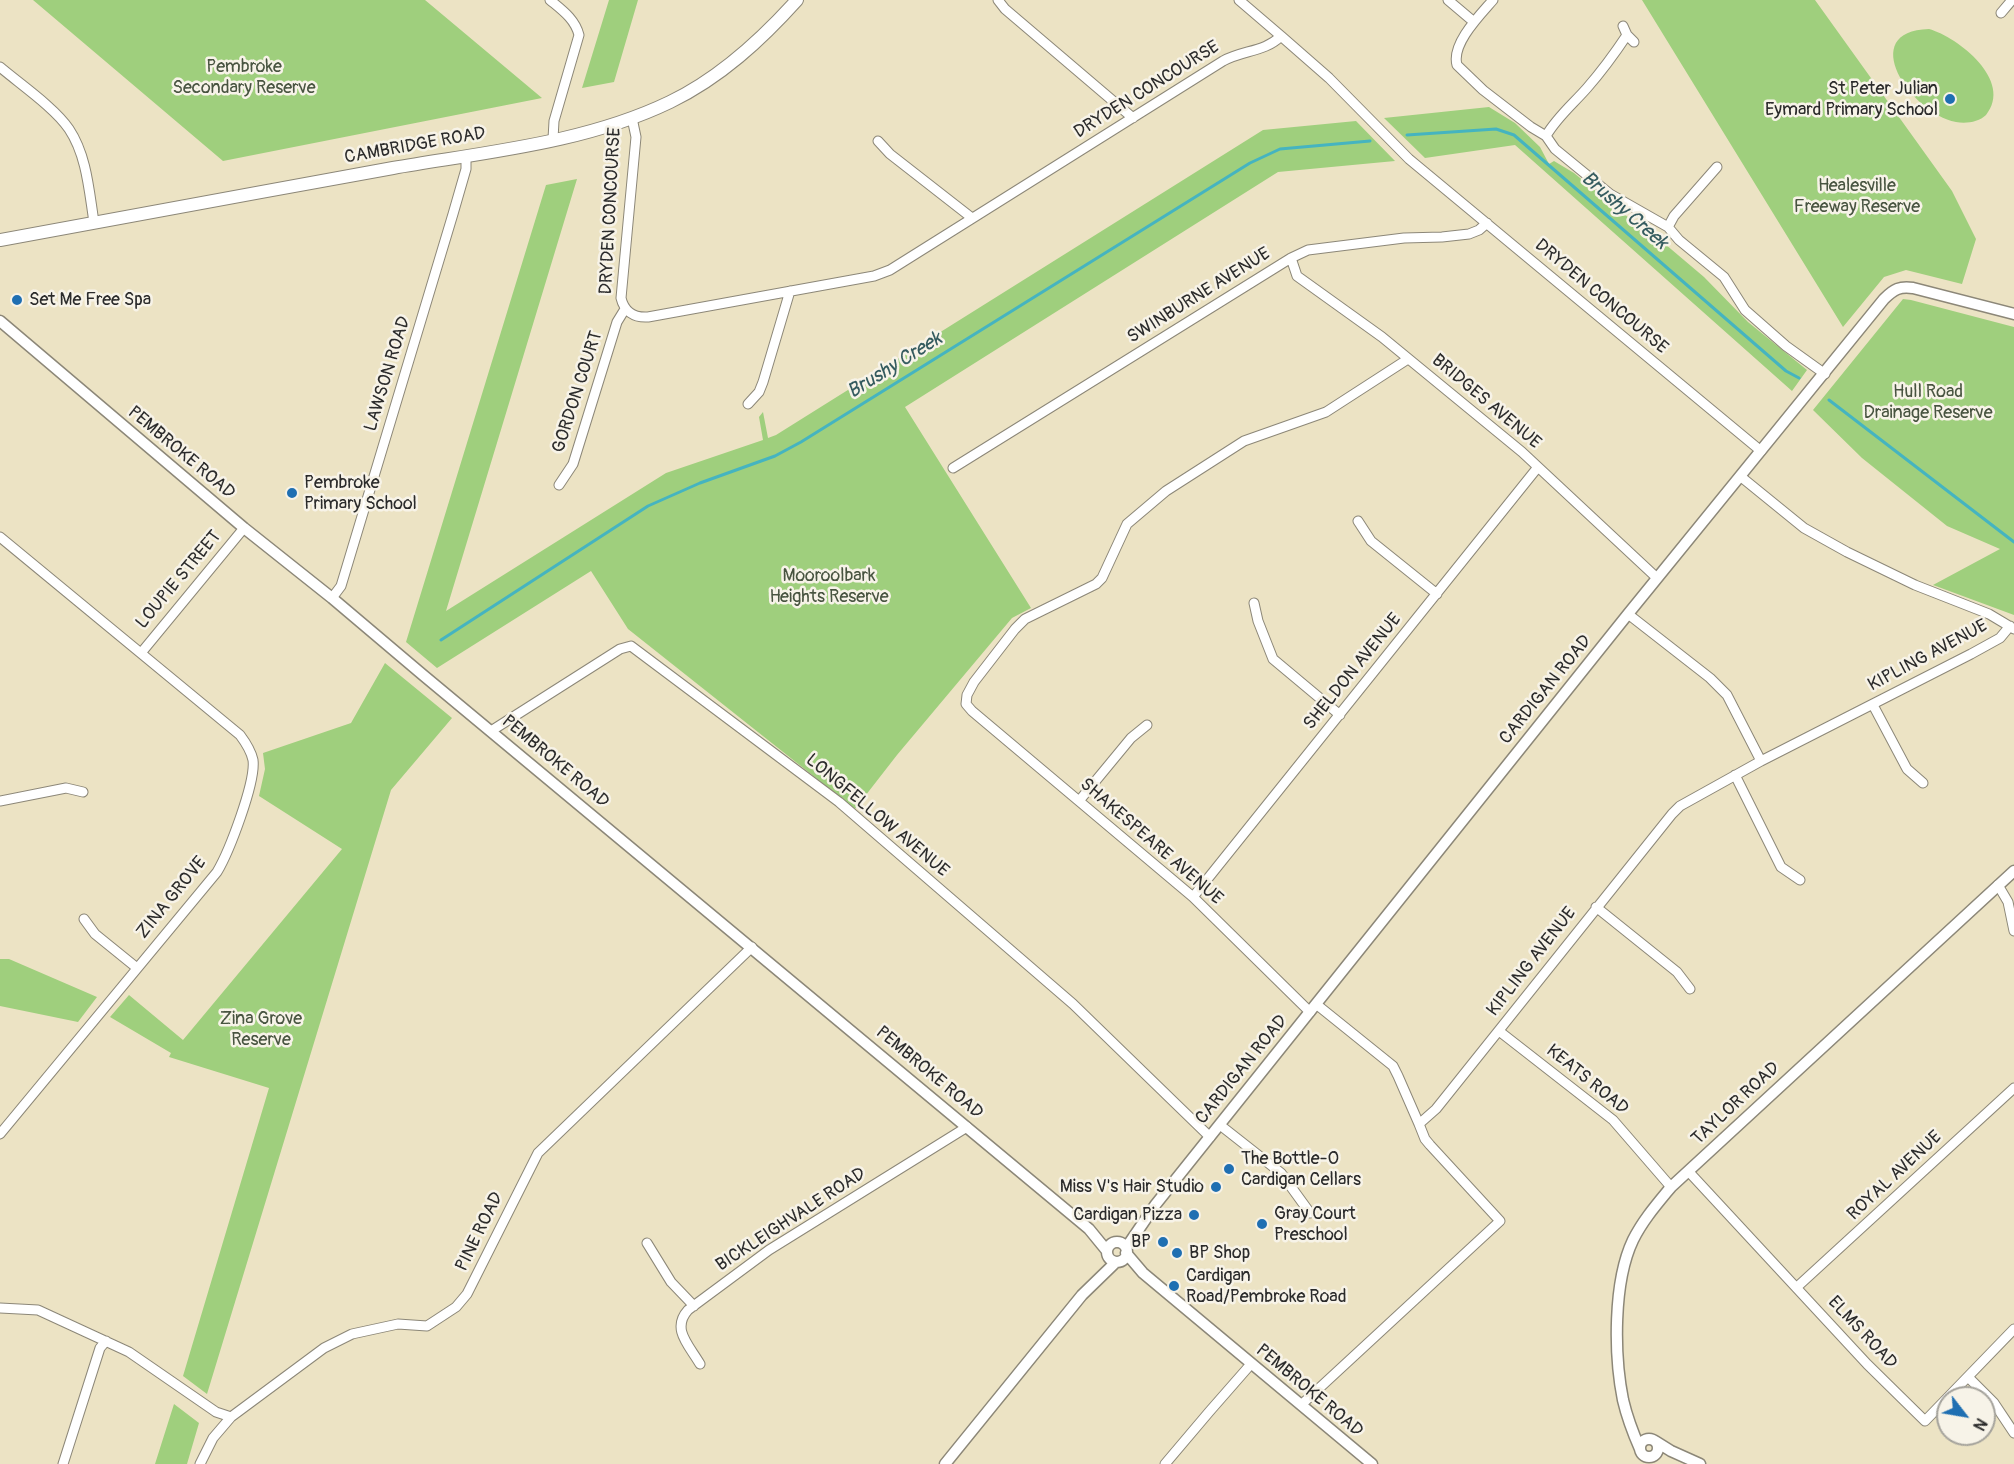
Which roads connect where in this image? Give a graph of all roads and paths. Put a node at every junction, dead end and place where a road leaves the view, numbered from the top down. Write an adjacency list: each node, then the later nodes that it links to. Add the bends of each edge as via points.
1 (550, 0): 16 (street, via 569,16 579,35 554,122)
2 (797, 0): 13 (main road, CAMBRIDGE ROAD, via 756,42 711,78)
3 (999, 0): 14 (street)
4 (1239, 0): 11 (street)
5 (1448, 0): 9 (street)
6 (1493, 0): 9 (street)
7 (2012, 0): 8 (street)
8 (2001, 13)
9 (1474, 22): 15 (street, via 1457,51 1457,65 1483,90)
10 (1628, 34): 15 (street)
11 (1281, 36): 14 (street, DRYDEN CONCOURSE, via 1263,49 1231,57); 22 (street, DRYDEN CONCOURSE, via 1338,86 1402,152)
12 (0, 67): 21 (street, via 68,128 80,151)
13 (632, 118): 16 (main road, CAMBRIDGE ROAD); 27 (street, DRYDEN CONCOURSE, via 636,137 620,292)
14 (1132, 118): 20 (street, DRYDEN CONCOURSE)
15 (1546, 135): 23 (street, via 1555,149 1610,194)
16 (554, 139): 18 (main road, CAMBRIDGE ROAD)
17 (878, 141): 20 (street)
18 (466, 156): 21 (main road, CAMBRIDGE ROAD); 44 (street, LAWSON ROAD, via 447,237 341,586)
19 (1717, 167): 23 (street)
20 (972, 218): 26 (street, DRYDEN CONCOURSE, via 882,273)
21 (94, 222): 24 (main road, CAMBRIDGE ROAD)
22 (1487, 223): 25 (street, SWINBURNE AVENUE, via 1469,234 1308,250); 33 (street, DRYDEN CONCOURSE)
23 (1668, 227): 31 (street, via 1724,277 1745,310)
24 (0, 240)
25 (1292, 258): 30 (street, BRIDGES AVENUE, via 1298,276); 35 (street, SWINBURNE AVENUE)
26 (790, 291): 27 (street, DRYDEN CONCOURSE, via 648,317 635,316); 32 (street, via 764,382)
27 (625, 309): 37 (street, GORDON COURT, via 617,322 573,464)
28 (2014, 314): 31 (street, CARDIGAN ROAD, via 1903,287 1893,290)
29 (0, 321): 39 (street, PEMBROKE ROAD)
30 (1408, 359): 34 (street, BRIDGES AVENUE); 58 (street, SHAKESPEARE AVENUE, via 1326,412 1244,441 1166,491 1127,524 1096,584 1025,619 974,682 966,704)
31 (1825, 374): 33 (street, CARDIGAN ROAD)
32 (748, 404)
33 (1761, 451): 36 (street, CARDIGAN ROAD)
34 (1538, 467): 42 (street, BRIDGES AVENUE); 43 (street, SHELDON AVENUE)
35 (953, 468)
36 (1740, 476): 42 (street, CARDIGAN ROAD); 47 (street, via 1804,528 1847,552)
37 (559, 485)
38 (1358, 521): 43 (street, via 1371,541)
39 (244, 528): 44 (street, PEMBROKE ROAD); 48 (street, LOUPIE STREET)
40 (4, 540): 41 (street); 48 (street, ZINA GROVE)
41 (0, 552)
42 (1658, 578): 46 (street, CARDIGAN ROAD)
43 (1437, 594): 50 (street, SHELDON AVENUE)
44 (332, 598): 52 (street, PEMBROKE ROAD)
45 (1254, 603): 50 (street, via 1273,659)
46 (1628, 614): 53 (street, via 1727,695); 69 (street, CARDIGAN ROAD)
47 (2012, 627): 49 (street, KIPLING AVENUE, via 2000,638)
48 (141, 652): 67 (street, ZINA GROVE, via 240,735 248,747 253,772 226,857)
49 (1873, 705): 53 (street, KIPLING AVENUE); 55 (street, via 1907,769)
50 (1340, 715): 62 (street, SHELDON AVENUE)
51 (1147, 725): 58 (street, via 1131,738)
52 (491, 731): 66 (street, PEMBROKE ROAD); 76 (street, LONGFELLOW AVENUE, via 620,649 631,646 839,802 1073,1004)
53 (1761, 761): 54 (street, KIPLING AVENUE)
54 (1735, 776): 60 (street, via 1781,867); 63 (street, KIPLING AVENUE, via 1680,806)
55 (1923, 783)
56 (83, 792): 57 (street, via 66,788)
57 (0, 801)
58 (1078, 801): 62 (street, SHAKESPEARE AVENUE)
59 (2014, 871): 61 (street, TAYLOR ROAD)
60 (1800, 880)
61 (1998, 885): 65 (street, via 2008,902); 77 (street, TAYLOR ROAD)
62 (1193, 897): 69 (street, SHAKESPEARE AVENUE)
63 (1596, 907): 68 (street, via 1677,972); 70 (street, KIPLING AVENUE)
64 (84, 919): 67 (street, via 95,934)
65 (2014, 931)
66 (752, 947): 74 (street, PEMBROKE ROAD); 94 (street, PINE ROAD, via 538,1153 468,1294 456,1306 427,1326 398,1324 352,1334 324,1348)
67 (137, 968): 75 (street, ZINA GROVE)
68 (1690, 989)
69 (1313, 1008): 72 (street, SHAKESPEARE AVENUE, via 1393,1066); 73 (street, CARDIGAN ROAD)
70 (1499, 1031): 72 (street, KIPLING AVENUE, via 1436,1109); 78 (street, KEATS ROAD, via 1613,1120)
71 (2014, 1088): 84 (street, ROYAL AVENUE)
72 (1419, 1124): 93 (street, via 1430,1145 1500,1221)
73 (1220, 1125): 76 (street, CARDIGAN ROAD); 79 (street, via 1281,1173)
74 (967, 1127): 80 (street, PEMBROKE ROAD); 86 (street, BICKLEIGHVALE ROAD, via 769,1250)
75 (0, 1134)
76 (1210, 1137): 82 (street, CARDIGAN ROAD)
77 (1689, 1172): 78 (street, TAYLOR ROAD); 84 (street, ELMS ROAD)
78 (1671, 1187): 95 (street, TAYLOR ROAD, via 1633,1241 1622,1277 1618,1356)
79 (1310, 1213)
80 (1089, 1229): 82 (street, PEMBROKE ROAD); 83 (street, PEMBROKE ROAD)
81 (647, 1243): 86 (street, via 671,1282)
82 (1120, 1251): 83 (street, CARDIGAN ROAD, via 1110,1245); 85 (street, CARDIGAN ROAD); 91 (street, PEMBROKE ROAD)
83 (1107, 1252): 85 (street, CARDIGAN ROAD)
84 (1797, 1287): 92 (street, ELMS ROAD, via 1866,1364 1925,1421)
85 (1082, 1295): 103 (street, CARDIGAN ROAD)
86 (694, 1306): 90 (street, BICKLEIGHVALE ROAD, via 682,1317 680,1330)
87 (0, 1308): 89 (street, via 38,1310)
88 (2014, 1329): 92 (street, ELMS ROAD)
89 (106, 1341): 94 (street, via 129,1352 216,1412); 101 (street, via 100,1348)
90 (700, 1364)
91 (1251, 1365): 93 (street, PEMBROKE ROAD); 104 (street)
92 (1968, 1377): 96 (street, via 1994,1403)
93 (1301, 1405): 105 (street, PEMBROKE ROAD)
94 (231, 1417): 102 (street, PINE ROAD, via 213,1438)
95 (1631, 1428): 97 (street); 99 (street, TAYLOR ROAD)
96 (2014, 1433)
97 (1653, 1440): 98 (street); 99 (street, via 1644,1441); 100 (street, via 1658,1445)
98 (1671, 1451): 100 (street); 106 (street)
99 (1641, 1456): 100 (street)
100 (1654, 1458)
101 (63, 1464)
102 (200, 1464)
103 (945, 1464)
104 (1165, 1464)
105 (1372, 1464)
106 (1700, 1464)

